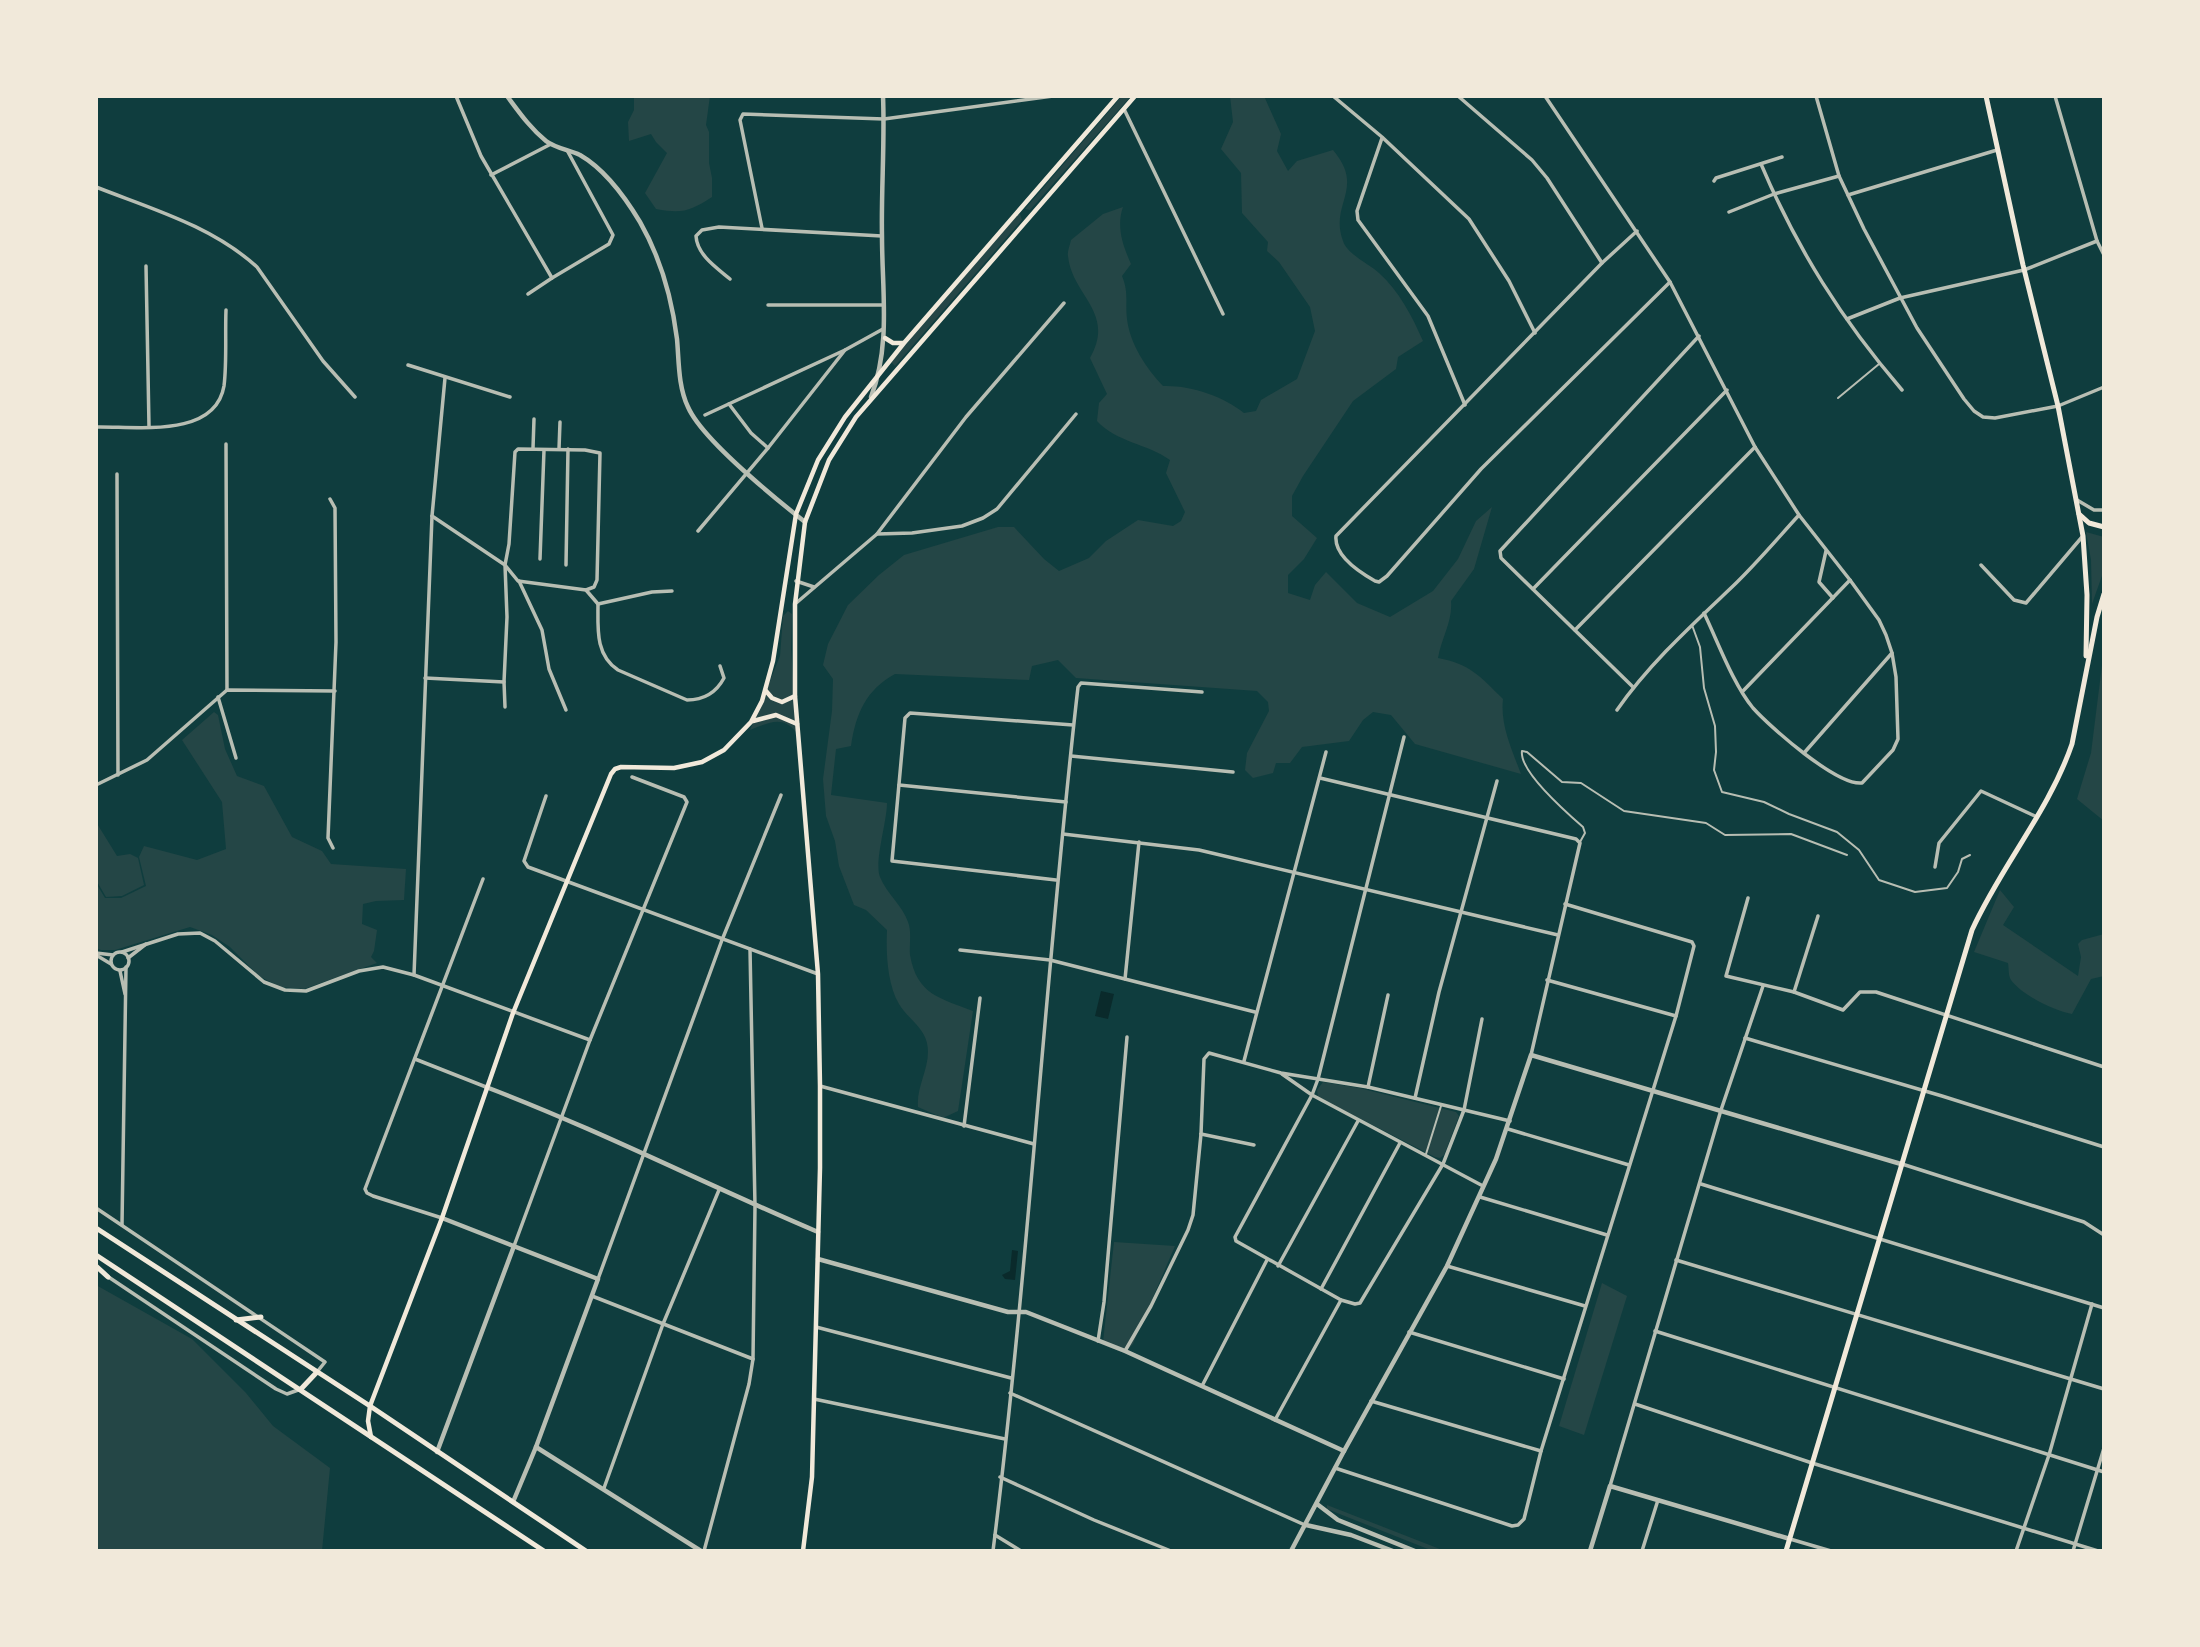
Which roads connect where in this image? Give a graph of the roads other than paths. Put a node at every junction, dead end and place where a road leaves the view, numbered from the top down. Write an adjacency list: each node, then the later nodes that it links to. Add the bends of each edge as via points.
1 (456, 96): 21 (street)
2 (508, 96): 16 (street)
3 (883, 96): 14 (street)
4 (1053, 96): 14 (street)
5 (1118, 96): 27 (main road)
6 (1135, 96): 13 (main road)
7 (1333, 96): 15 (street)
8 (1458, 96): 35 (street, via 1532,160)
9 (1545, 96): 31 (street)
10 (1816, 96): 22 (street)
11 (1986, 96): 17 (main road)
12 (2055, 96): 33 (street)
13 (1124, 109): 29 (main road); 47 (street)
14 (884, 119): 30 (street, via 741,116); 32 (street)
15 (1382, 137): 50 (street, via 1469,219 1509,281); 67 (street, via 1358,220 1428,316)
16 (551, 144): 18 (street); 21 (street)
17 (1999, 149): 26 (street); 37 (main road)
18 (567, 150): 38 (street, via 613,240); 82 (street, via 606,175 641,225 668,291 688,407 698,424)
19 (1782, 157): 20 (street)
20 (1762, 164): 23 (street); 25 (street)
21 (491, 175): 38 (street)
22 (1839, 176): 25 (street); 26 (street)
23 (1714, 181)
24 (96, 187): 62 (street, via 205,229 244,254)
25 (1774, 194): 28 (street); 48 (street, via 1807,260)
26 (1848, 195): 42 (street)
27 (1021, 208): 29 (main road); 53 (main road)
28 (1729, 212)
29 (1029, 217): 64 (main road)
30 (762, 228): 32 (street); 39 (street, via 707,228 696,236 708,259)
31 (1637, 231): 35 (street); 40 (street)
32 (881, 236): 45 (street)
33 (2097, 241): 34 (street); 37 (street)
34 (2104, 255)
35 (1602, 263): 50 (street)
36 (146, 266): 73 (street)
37 (2024, 270): 42 (street); 68 (main road)
38 (552, 278): 41 (street)
39 (730, 279)
40 (1670, 282): 51 (street); 67 (street, via 1481,469 1383,579 1378,582 1368,577 1342,555 1336,536)
41 (528, 294)
42 (1900, 298): 48 (street); 68 (street, via 1979,415 1989,419)
43 (1064, 303): 94 (street, via 966,417)
44 (768, 305): 45 (street)
45 (884, 305): 49 (street)
46 (226, 310): 73 (street, via 223,387 213,408 193,423)
47 (1223, 314)
48 (1847, 319): 55 (street)
49 (884, 328): 52 (street); 54 (street)
50 (1535, 333): 67 (street)
51 (1699, 336): 60 (street); 105 (street, via 1502,547 1499,555)
52 (885, 338): 53 (main road); 57 (street)
53 (904, 343): 57 (main road)
54 (845, 350): 66 (street); 77 (street)
55 (1880, 363): 61 (street); 65 (lane)
56 (408, 365): 58 (street)
57 (880, 372): 64 (street); 87 (main road, via 831,438)
58 (446, 378): 63 (street); 90 (street)
59 (2104, 387): 68 (street)
60 (1727, 390): 76 (street); 105 (street)
61 (1902, 390)
62 (355, 397)
63 (510, 397)
64 (872, 397): 91 (main road, via 829,460)
65 (1838, 398)
66 (729, 404): 70 (street); 77 (street)
67 (1465, 405)
68 (2058, 406): 85 (main road)
69 (1076, 414): 94 (street, via 996,509 983,518 962,526)
70 (705, 415)
71 (534, 419): 78 (street)
72 (560, 422): 80 (street)
73 (149, 426): 74 (street)
74 (96, 427)
75 (226, 444): 121 (street)
76 (1755, 447): 89 (street); 114 (street)
77 (768, 448): 82 (street)
78 (533, 449): 79 (street); 98 (street, via 515,453)
79 (544, 449): 80 (street); 97 (street)
80 (559, 449): 81 (street)
81 (568, 449): 99 (street); 106 (street, via 600,453 597,580)
82 (748, 472): 87 (street); 93 (street)
83 (117, 474): 140 (street)
84 (330, 499): 123 (street, via 335,508)
85 (2075, 499): 86 (street, via 2094,510); 88 (main road)
86 (2104, 510)
87 (796, 514): 91 (street); 122 (main road, via 774,661)
88 (2079, 514): 92 (main road); 95 (main road)
89 (1799, 515): 96 (street); 112 (street)
90 (432, 516): 98 (street); 118 (street)
91 (805, 522): 103 (main road)
92 (2104, 527)
93 (698, 531)
94 (877, 534): 104 (street)
95 (2083, 536): 100 (street, via 2026,603 2014,600); 117 (main road)
96 (1826, 551): 101 (street); 109 (street, via 1819,582)
97 (540, 559)
98 (505, 565): 102 (street); 119 (street, via 508,617)
99 (566, 565)
100 (1981, 565)
101 (1850, 580): 109 (street); 115 (street, via 1879,620)
102 (519, 581): 106 (street); 129 (street, via 542,630 546,658)
103 (796, 581): 104 (street); 111 (main road)
104 (814, 587): 111 (street)
105 (1532, 589): 114 (street)
106 (586, 590): 110 (street)
107 (672, 591): 110 (street)
108 (2104, 594): 117 (main road)
109 (1833, 598): 124 (street)
110 (597, 604): 116 (street, via 598,639 603,654 618,670 694,700 720,685 724,678)
111 (795, 604): 126 (main road)
112 (1704, 613): 113 (street); 124 (street)
113 (1692, 624): 120 (street); 157 (lane, via 1715,726 1714,770 1722,792 1764,802 1837,832 1860,850 1879,880 1900,889 1947,888 1962,859)
114 (1576, 630): 120 (street)
115 (1892, 653): 136 (street); 136 (street, via 1899,739 1890,754 1857,784)
116 (720, 666)
117 (2085, 672): 151 (main road, via 2066,761)
118 (425, 678): 119 (street); 183 (street)
119 (503, 682): 128 (street)
120 (1633, 687): 130 (street)
121 (227, 690): 123 (street); 127 (street)
122 (765, 690): 126 (main road, via 777,701 787,702); 131 (main road)
123 (335, 691): 155 (street, via 328,838)
124 (1743, 691): 136 (street, via 1754,709)
125 (1202, 692): 133 (street, via 1079,684)
126 (795, 696): 132 (main road)
127 (218, 697): 138 (street); 140 (street, via 147,760)
128 (505, 707)
129 (566, 710)
130 (1617, 710)
131 (751, 722): 132 (main road, via 776,715); 162 (main road, via 724,750 702,762 674,768 615,769)
132 (797, 724): 182 (main road)
133 (1074, 725): 137 (street); 145 (street, via 910,713 906,715)
134 (1404, 737): 146 (street)
135 (1326, 752): 142 (street)
136 (1804, 753)
137 (1071, 756): 139 (street); 149 (street)
138 (236, 758)
139 (1233, 772)
140 (118, 775): 144 (street)
141 (632, 777): 166 (street, via 687,802)
142 (1320, 778): 146 (street); 159 (street)
143 (1497, 781): 150 (street)
144 (96, 785)
145 (899, 785): 149 (street); 161 (street, via 892,861)
146 (1390, 793): 150 (street); 163 (street)
147 (781, 795): 170 (street)
148 (546, 796): 162 (street, via 524,861 530,869)
149 (1066, 802): 152 (street)
150 (1488, 816): 154 (street); 167 (street)
151 (2037, 817): 158 (street, via 1981,791 1939,843); 195 (main road, via 1979,914)
152 (1063, 834): 153 (street); 161 (street)
153 (1139, 842): 159 (street); 184 (street)
154 (1580, 843): 156 (lane, via 1583,827 1532,775 1522,761 1522,751 1562,782 1581,783 1624,811 1706,823 1725,835 1791,834); 165 (street)
155 (333, 848)
156 (1847, 855)
157 (1970, 855)
158 (1935, 867)
159 (1295, 871): 163 (street); 192 (street)
160 (483, 879): 186 (street)
161 (1056, 880): 178 (street)
162 (566, 881): 166 (street); 193 (main road)
163 (1366, 890): 167 (street); 205 (street)
164 (1748, 898): 187 (street, via 1726,976)
165 (1565, 904): 169 (street); 194 (street, via 1692,942)
166 (642, 908): 170 (street); 199 (street)
167 (1462, 912): 169 (street); 212 (street)
168 (1818, 916): 188 (street)
169 (1558, 935): 185 (street)
170 (722, 940): 172 (street); 226 (street)
171 (147, 943): 174 (street); 177 (street); 183 (street, via 183,932 200,933 215,940 264,982 285,990 313,989 377,966)
172 (750, 949): 182 (street); 235 (street)
173 (960, 950): 178 (street)
174 (122, 952): 176 (street); 177 (street)
175 (96, 954): 176 (street); 179 (street)
176 (113, 955): 179 (street)
177 (128, 958): 180 (street)
178 (1050, 960): 184 (street); 223 (street)
179 (111, 964): 181 (street)
180 (127, 967): 181 (street); 190 (street)
181 (120, 970): 190 (street)
182 (818, 974): 206 (main road)
183 (414, 975): 186 (street)
184 (1125, 979): 192 (street)
185 (1548, 980): 194 (street); 200 (street)
186 (441, 986): 193 (street); 201 (street)
187 (1762, 986): 188 (street); 198 (street)
188 (1794, 992): 195 (street, via 1843,1010 1860,992 1870,991)
189 (1388, 995): 208 (street)
190 (126, 996): 238 (street)
191 (980, 998): 219 (street)
192 (1255, 1012): 202 (street)
193 (513, 1013): 199 (street); 207 (main road)
194 (1676, 1016): 210 (street)
195 (1945, 1016): 203 (street); 209 (main road)
196 (1482, 1019): 214 (street)
197 (1127, 1037): 268 (street)
198 (1745, 1038): 209 (street); 215 (street)
199 (590, 1040): 216 (street)
200 (1531, 1055): 210 (street); 218 (street)
201 (415, 1059): 207 (street); 237 (street, via 365,1189 367,1194)
202 (1244, 1061): 204 (street); 221 (street, via 1213,1052 1204,1059)
203 (2104, 1067)
204 (1281, 1073): 205 (street); 211 (street)
205 (1318, 1079): 208 (street); 211 (street)
206 (820, 1086): 219 (street); 240 (main road)
207 (486, 1087): 216 (street); 237 (main road)
208 (1368, 1087): 212 (street)
209 (1925, 1090): 225 (street); 229 (main road)
210 (1651, 1092): 215 (street); 230 (street)
211 (1312, 1095): 217 (street); 247 (street, via 1235,1237)
212 (1415, 1098): 213 (street)
213 (1442, 1105): 214 (street); 227 (lane)
214 (1464, 1110): 218 (street); 228 (street)
215 (1721, 1110): 229 (street); 231 (street)
216 (561, 1116): 226 (street); 244 (street)
217 (1359, 1120): 222 (street); 249 (street)
218 (1510, 1121): 220 (street)
219 (964, 1126): 223 (street)
220 (1507, 1129): 230 (street); 232 (street)
221 (1201, 1134): 224 (street); 269 (street, via 1188,1230)
222 (1400, 1143): 227 (street); 254 (street)
223 (1034, 1144): 260 (street)
224 (1254, 1144)
225 (2104, 1147)
226 (645, 1153): 233 (street); 253 (street)
227 (1425, 1155): 228 (street)
228 (1443, 1164): 232 (street); 256 (street, via 1363,1300 1357,1304)
229 (1901, 1164): 242 (street, via 2084,1222); 243 (main road)
230 (1629, 1165): 241 (street)
231 (1701, 1184): 243 (street); 248 (street)
232 (1485, 1186): 234 (street)
233 (719, 1190): 235 (street); 264 (street)
234 (1480, 1197): 241 (street); 250 (street)
235 (755, 1206): 240 (street); 270 (street)
236 (96, 1208): 238 (street)
237 (442, 1218): 244 (street); 283 (main road)
238 (122, 1224): 262 (street)
239 (97, 1228): 263 (main road)
240 (818, 1233): 246 (main road)
241 (1607, 1235): 258 (street)
242 (2104, 1235)
243 (1878, 1239): 257 (street); 261 (main road)
244 (514, 1245): 253 (street); 291 (street)
245 (96, 1255): 277 (main road)
246 (818, 1259): 260 (street); 265 (main road)
247 (1267, 1260): 249 (street); 275 (street)
248 (1676, 1260): 261 (street); 266 (street)
249 (1278, 1266): 254 (street)
250 (1447, 1266): 258 (street); 267 (street)
251 (96, 1268): 252 (main road)
252 (108, 1277): 277 (street, via 276,1389 287,1394)
253 (598, 1279): 255 (street)
254 (1321, 1289): 256 (street)
255 (592, 1296): 264 (street); 287 (street)
256 (1341, 1300): 284 (street)
257 (2092, 1304): 259 (street); 274 (street)
258 (1585, 1306): 273 (street)
259 (2104, 1308)
260 (1017, 1312): 268 (street); 272 (street)
261 (1856, 1313): 274 (street); 276 (main road)
262 (261, 1317): 263 (main road); 271 (street, via 325,1362)
263 (236, 1320): 271 (main road)
264 (663, 1324): 270 (street); 299 (street)
265 (816, 1327): 272 (street); 280 (main road)
266 (1655, 1331): 276 (street); 282 (street)
267 (1409, 1332): 273 (street); 281 (street)
268 (1098, 1341): 269 (street)
269 (1125, 1351): 275 (street)
270 (753, 1359): 310 (street)
271 (317, 1372): 277 (main road); 283 (main road)
272 (1011, 1378): 279 (street)
273 (1564, 1379): 290 (street)
274 (2071, 1379): 278 (street); 292 (street)
275 (1202, 1386): 284 (street)
276 (1834, 1387): 292 (street); 293 (main road)
277 (301, 1389): 285 (main road)
278 (2104, 1389)
279 (1010, 1393): 286 (street); 303 (street)
280 (814, 1399): 286 (street); 311 (main road)
281 (1371, 1401): 289 (street); 290 (street)
282 (1635, 1404): 293 (street); 298 (street)
283 (370, 1406): 285 (main road); 291 (main road)
284 (1275, 1419): 289 (street)
285 (372, 1437): 308 (main road)
286 (1005, 1439): 297 (street)
287 (536, 1447): 299 (street); 301 (street)
288 (2104, 1448): 295 (street)
289 (1344, 1451): 294 (street)
290 (1541, 1451): 294 (street, via 1524,1519 1518,1525)
291 (437, 1452): 301 (main road)
292 (2049, 1455): 295 (street); 304 (street)
293 (1812, 1463): 304 (street); 306 (main road)
294 (1335, 1468): 302 (street)
295 (2097, 1470): 296 (street); 307 (street)
296 (2104, 1472)
297 (1000, 1477): 305 (street); 314 (street)
298 (1610, 1486): 300 (street); 318 (street)
299 (604, 1488): 310 (street)
300 (1658, 1500): 306 (street); 319 (street)
301 (513, 1502): 309 (main road)
302 (1317, 1504): 303 (street); 317 (street, via 1338,1520)
303 (1306, 1525): 315 (street); 316 (street)
304 (2024, 1527): 307 (street); 322 (street)
305 (995, 1535): 312 (street); 313 (street)
306 (1790, 1539): 320 (main road); 321 (street)
307 (2076, 1543): 323 (street); 324 (street)
308 (544, 1551)
309 (586, 1551)
310 (703, 1551)
311 (803, 1551)
312 (993, 1551)
313 (1021, 1551)
314 (1171, 1551)
315 (1292, 1551)
316 (1394, 1551)
317 (1415, 1551)
318 (1590, 1551)
319 (1642, 1551)
320 (1786, 1551)
321 (1831, 1551)
322 (2016, 1551)
323 (2073, 1551)
324 (2098, 1551)

